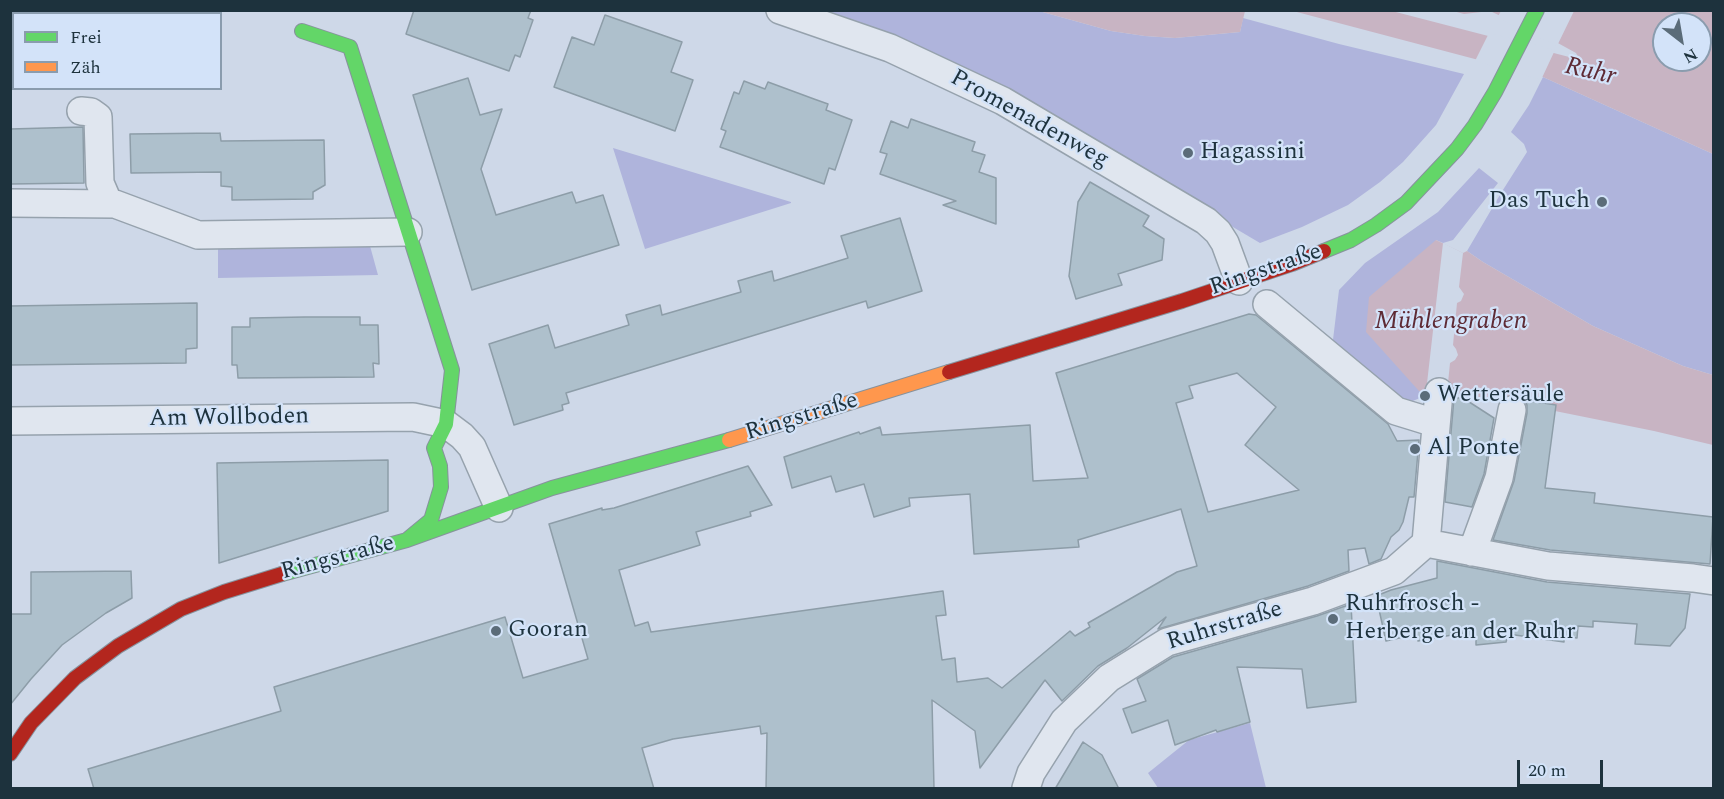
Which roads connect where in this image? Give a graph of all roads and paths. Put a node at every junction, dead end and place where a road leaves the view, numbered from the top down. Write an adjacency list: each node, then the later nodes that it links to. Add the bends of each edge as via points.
1 (780, 10): 8 (street, Promenadenweg, via 890,48 1003,101 1206,221 1226,243)
2 (1537, 10): 8 (main road, Ringstraße, via 1478,119 1457,149 1406,203 1376,225 1325,252)
3 (302, 31): 7 (main road, via 350,47)
4 (81, 111): 6 (street, via 98,117 100,183)
5 (10, 203): 6 (street)
6 (109, 204): 7 (street, via 198,235)
7 (408, 232): 14 (main road, via 452,370)
8 (1239, 280): 15 (main road, Ringstraße, via 692,451 552,488)
9 (1267, 304): 13 (street, via 1396,411)
10 (1438, 392): 13 (street)
11 (1512, 410): 18 (street, via 1499,478)
12 (10, 421): 14 (street, Am Wollboden, via 413,417)
13 (1435, 423): 17 (street)
14 (446, 424): 15 (street, via 472,447); 16 (main road, via 434,448 441,487 431,520)
15 (499, 508): 16 (main road, Ringstraße)
16 (407, 540): 20 (main road, Ringstraße, via 281,574 181,609 118,646 75,678 31,723)
17 (1426, 543): 18 (street); 21 (street, Ruhrstraße, via 1394,571 1313,601 1167,642 1109,678 1064,721 1031,772)
18 (1472, 552): 19 (street, via 1548,566)
19 (1713, 581)
20 (10, 754)
21 (1026, 789)

